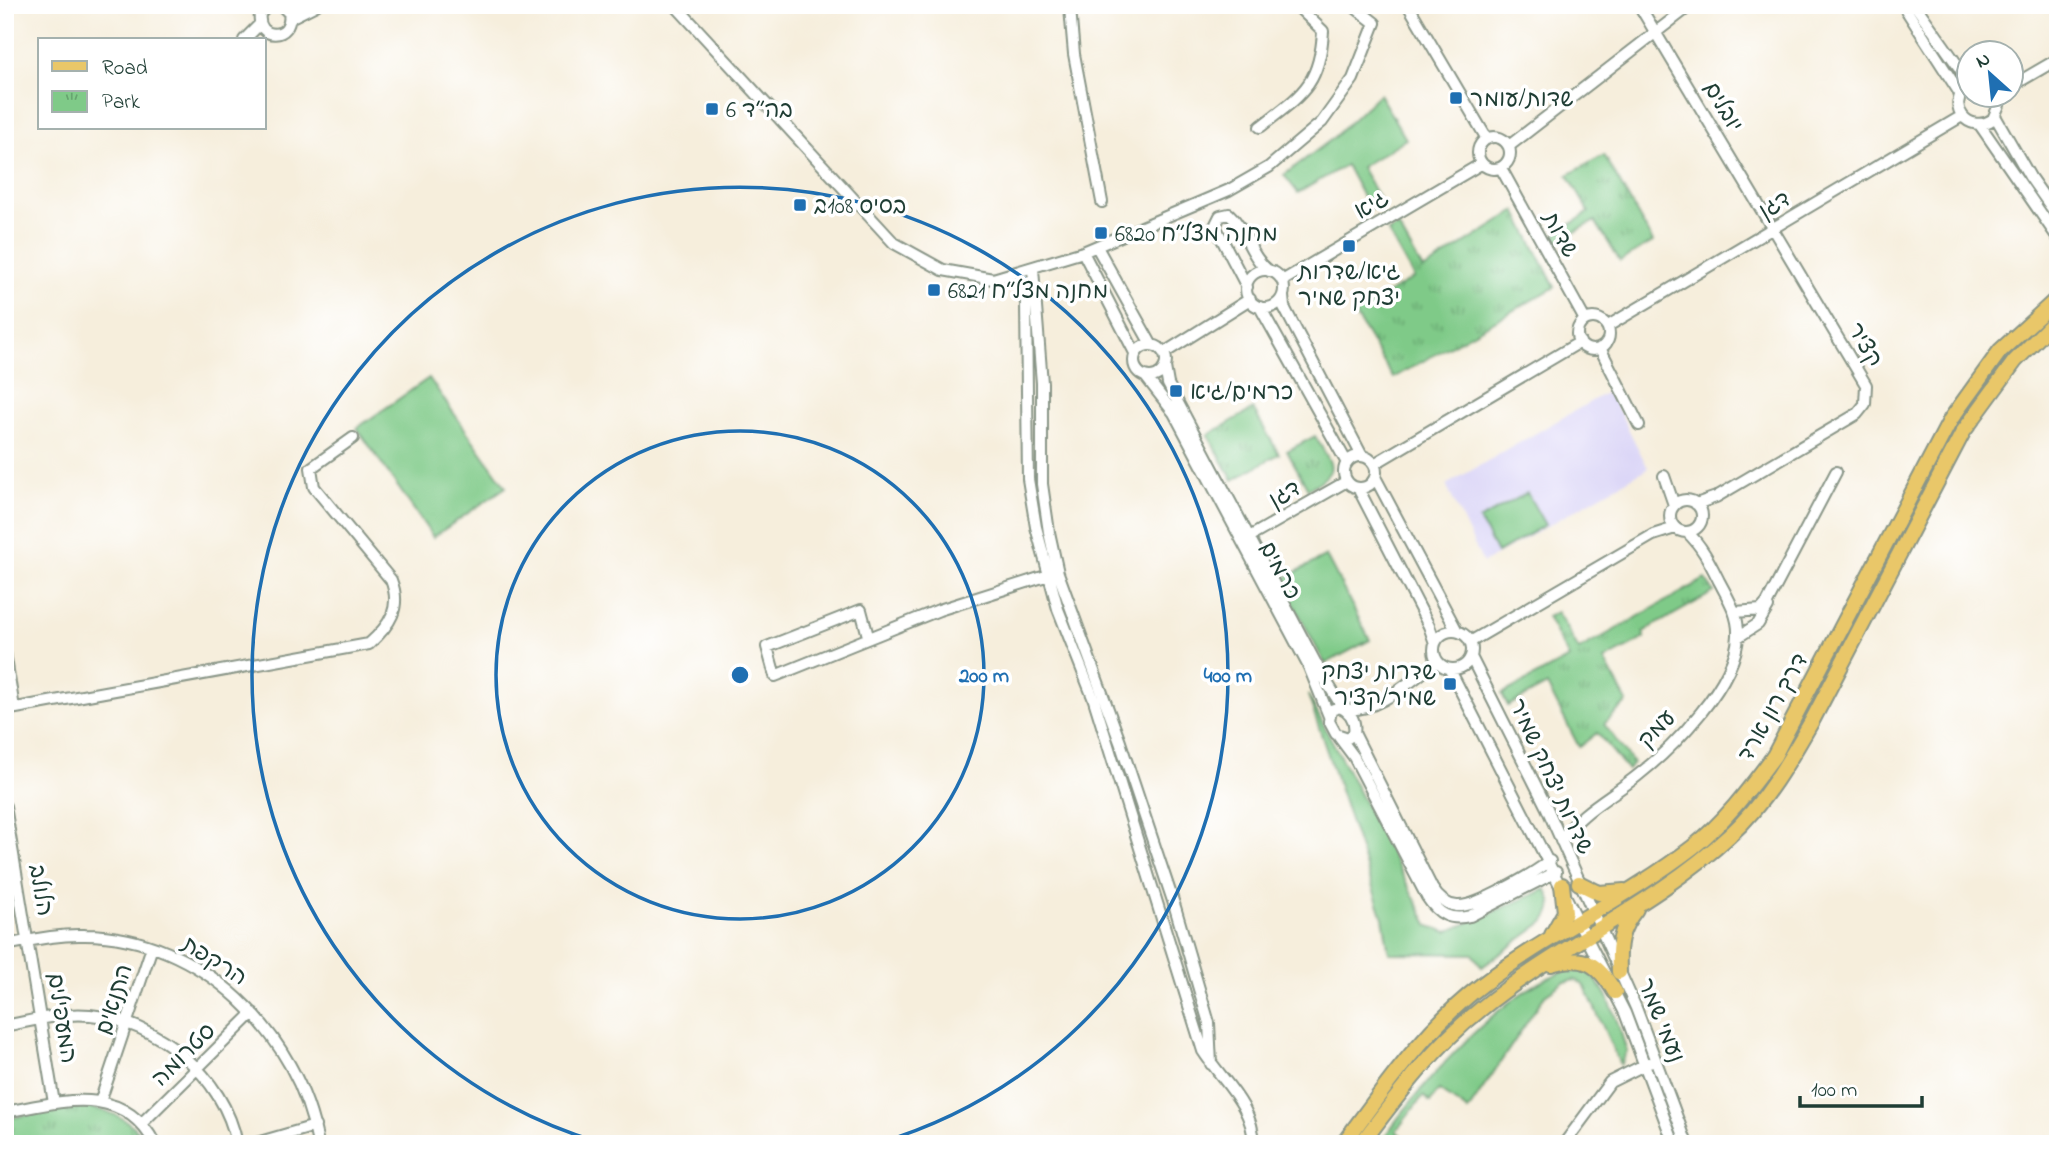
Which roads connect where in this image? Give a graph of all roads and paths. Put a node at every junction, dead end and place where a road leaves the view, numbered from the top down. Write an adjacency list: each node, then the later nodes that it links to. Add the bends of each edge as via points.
1 (316, 5): 11 (street)
2 (676, 5): 39 (street, via 894,243 943,270 993,279)
3 (1066, 5): 31 (street)
4 (1296, 5): 26 (street, via 1323,31 1321,61 1304,93)
5 (1352, 5): 35 (street, via 1375,23 1353,79 1322,122 1269,167 1228,190)
6 (1408, 5): 27 (street)
7 (1639, 5): 13 (street, יובלים)
8 (1691, 5): 13 (street)
9 (1903, 5): 19 (street)
10 (1914, 5): 18 (street)
11 (289, 9): 14 (street, via 284,32)
12 (262, 12): 14 (street); 15 (street)
13 (1656, 33): 28 (street); 33 (street, יובלים)
14 (270, 34): 16 (street)
15 (245, 38)
16 (260, 38)
17 (2058, 59): 20 (street)
18 (1954, 60)
19 (1954, 76)
20 (2024, 80)
21 (1959, 108): 23 (street)
22 (1998, 108): 24 (street)
23 (1962, 116): 25 (street); 33 (street, דגן)
24 (1995, 116): 25 (street); 32 (street)
25 (1980, 125): 34 (street)
26 (1260, 127)
27 (1487, 139): 28 (street, via 1497,138); 29 (street, via 1478,150)
28 (1509, 146): 30 (street, via 1509,161)
29 (1481, 164): 30 (street); 40 (street, גיא)
30 (1502, 168): 47 (street, שדות)
31 (1102, 202)
32 (2058, 217)
33 (1773, 229): 48 (street, דגן); 67 (street, קציר, via 1866,385 1865,404 1857,414)
34 (2058, 238)
35 (1097, 247): 36 (street); 50 (street)
36 (1083, 252): 37 (street); 52 (street)
37 (1033, 269): 39 (street); 71 (street, via 1042,383 1042,484)
38 (1269, 271): 40 (street); 41 (street, via 1254,274); 41 (street, via 1236,220 1228,214 1220,216 1215,226)
39 (1021, 273): 71 (street, via 1026,304 1028,479)
40 (1282, 281): 42 (street)
41 (1247, 287): 44 (street)
42 (1283, 296): 45 (street, via 1271,307); 58 (street, via 1284,307)
43 (2058, 298): 96 (main road, דרך רון ארד, via 2000,351 1951,419 1768,764 1749,790 1693,846)
44 (1250, 299): 45 (street); 53 (street)
45 (1260, 307): 59 (street)
46 (2058, 318): 97 (main road, דרך רון ארד, via 2014,361 1963,432 1788,764 1731,835)
47 (1585, 320): 48 (street, via 1598,318); 49 (street, via 1578,330)
48 (1608, 326): 51 (street, via 1608,339)
49 (1580, 342): 51 (street, via 1588,349); 60 (street)
50 (1151, 344): 52 (street); 53 (street)
51 (1600, 348): 56 (street)
52 (1135, 353): 55 (street, via 1134,366)
53 (1164, 353): 54 (street)
54 (1165, 368): 55 (street); 70 (street, כרמים, via 1168,384)
55 (1146, 377): 70 (street, כרמים, via 1174,413)
56 (1639, 425)
57 (353, 438): 85 (street, via 312,468 311,477 314,487 391,580 396,594 395,612 369,644)
58 (1362, 456): 59 (street); 60 (street)
59 (1347, 463): 64 (street)
60 (1374, 464): 62 (street)
61 (1836, 472): 72 (street)
62 (1375, 477): 65 (street); 74 (street)
63 (1667, 480): 66 (street)
64 (1347, 481): 65 (street); 70 (street, דגן)
65 (1358, 488): 78 (street)
66 (1679, 502): 67 (street); 68 (street)
67 (1699, 509): 69 (street)
68 (1673, 522): 69 (street); 77 (street)
69 (1693, 529): 73 (street, עמק)
70 (1246, 539): 84 (street, כרמים); 86 (street, כרמים, via 1310,667)
71 (1053, 574): 75 (street); 123 (street, via 1203,1051 1246,1106 1254,1126)
72 (1772, 594): 73 (street, via 1761,610); 76 (street, via 1758,624)
73 (1735, 612): 76 (street, עמק)
74 (1457, 631): 77 (street); 78 (street, via 1441,634)
75 (868, 636): 75 (street, via 775,676 767,647 861,610)
76 (1738, 637): 91 (street, עמק, via 1723,681 1677,738 1640,774)
77 (1470, 642): 80 (street)
78 (1434, 643): 81 (street)
79 (5, 652): 85 (street)
80 (1471, 657): 82 (street, via 1461,668); 90 (street, שדרות יצחק שמיר)
81 (1437, 662): 82 (street); 83 (street)
82 (1450, 670): 93 (street, שדרות יצחק שמיר)
83 (1377, 702): 84 (street, via 1362,709); 87 (street)
84 (1344, 708): 86 (street, via 1334,708); 87 (street, via 1353,719)
85 (10, 709)
86 (1329, 716): 88 (street)
87 (1354, 731): 88 (street, via 1348,738); 93 (street, via 1432,888 1445,903 1460,907 1474,903)
88 (1339, 737): 94 (street, via 1354,757 1427,897 1441,914 1470,916)
89 (5, 806): 100 (street, הלולב)
90 (1550, 817): 91 (street); 92 (street, שדרות יצחק שמיר)
91 (1573, 822): 92 (street, עמק)
92 (1561, 841): 95 (street, שדרות יצחק שמיר)
93 (1550, 861): 94 (street, שדרות יצחק שמיר)
94 (1559, 878): 98 (street, שדרות יצחק שמיר); 101 (main road, via 1565,912)
95 (1579, 883): 96 (main road, via 1600,894); 98 (street, שדרות יצחק שמיר)
96 (1629, 890): 98 (main road, דרך רון ארד)
97 (1643, 901): 99 (main road, דרך רון ארד); 105 (main road, via 1621,931)
98 (1587, 918): 99 (street, נעמי שמר); 101 (main road, דרך רון ארד)
99 (1593, 933): 104 (main road, דרך רון ארד); 105 (street, נעמי שמר); 106 (street, נעמי שמר)
100 (30, 941): 102 (street, הרקפת); 103 (street, הרקפת, via 87,935); 108 (street, המעפילים)
101 (1546, 943): 124 (main road, דרך רון ארד, via 1483,984 1426,1035)
102 (5, 945)
103 (152, 947): 107 (street, הרקפת, via 216,980); 109 (street, התנאים)
104 (1543, 967): 106 (main road, via 1563,960 1589,963 1601,970); 125 (main road, דרך רון ארד, via 1480,1009 1453,1034)
105 (1619, 972): 111 (street, נעמי שמר)
106 (1615, 992): 112 (street, נעמי שמר)
107 (253, 1013): 113 (street, סטרומה); 118 (street, הרקפת, via 286,1055)
108 (41, 1020): 109 (street, via 88,1014); 110 (street); 115 (street, המעפילים)
109 (129, 1024): 113 (street, via 171,1046); 114 (street, התנאים)
110 (5, 1026)
111 (1656, 1061): 112 (street); 128 (street, נעמי שמר)
112 (1644, 1064): 126 (street, via 1610,1082); 127 (street, נעמי שמר)
113 (198, 1071): 117 (street, סטרומה); 120 (street, via 223,1102)
114 (100, 1102): 115 (street); 117 (street, via 123,1109)
115 (54, 1103): 116 (street)
116 (5, 1112)
117 (142, 1123): 119 (street)
118 (315, 1126): 121 (street); 122 (street, הרקפת)
119 (155, 1144)
120 (237, 1144)
121 (253, 1144)
122 (318, 1144)
123 (1254, 1144)
124 (1343, 1144)
125 (1361, 1144)
126 (1564, 1144)
127 (1674, 1144)
128 (1687, 1144)

